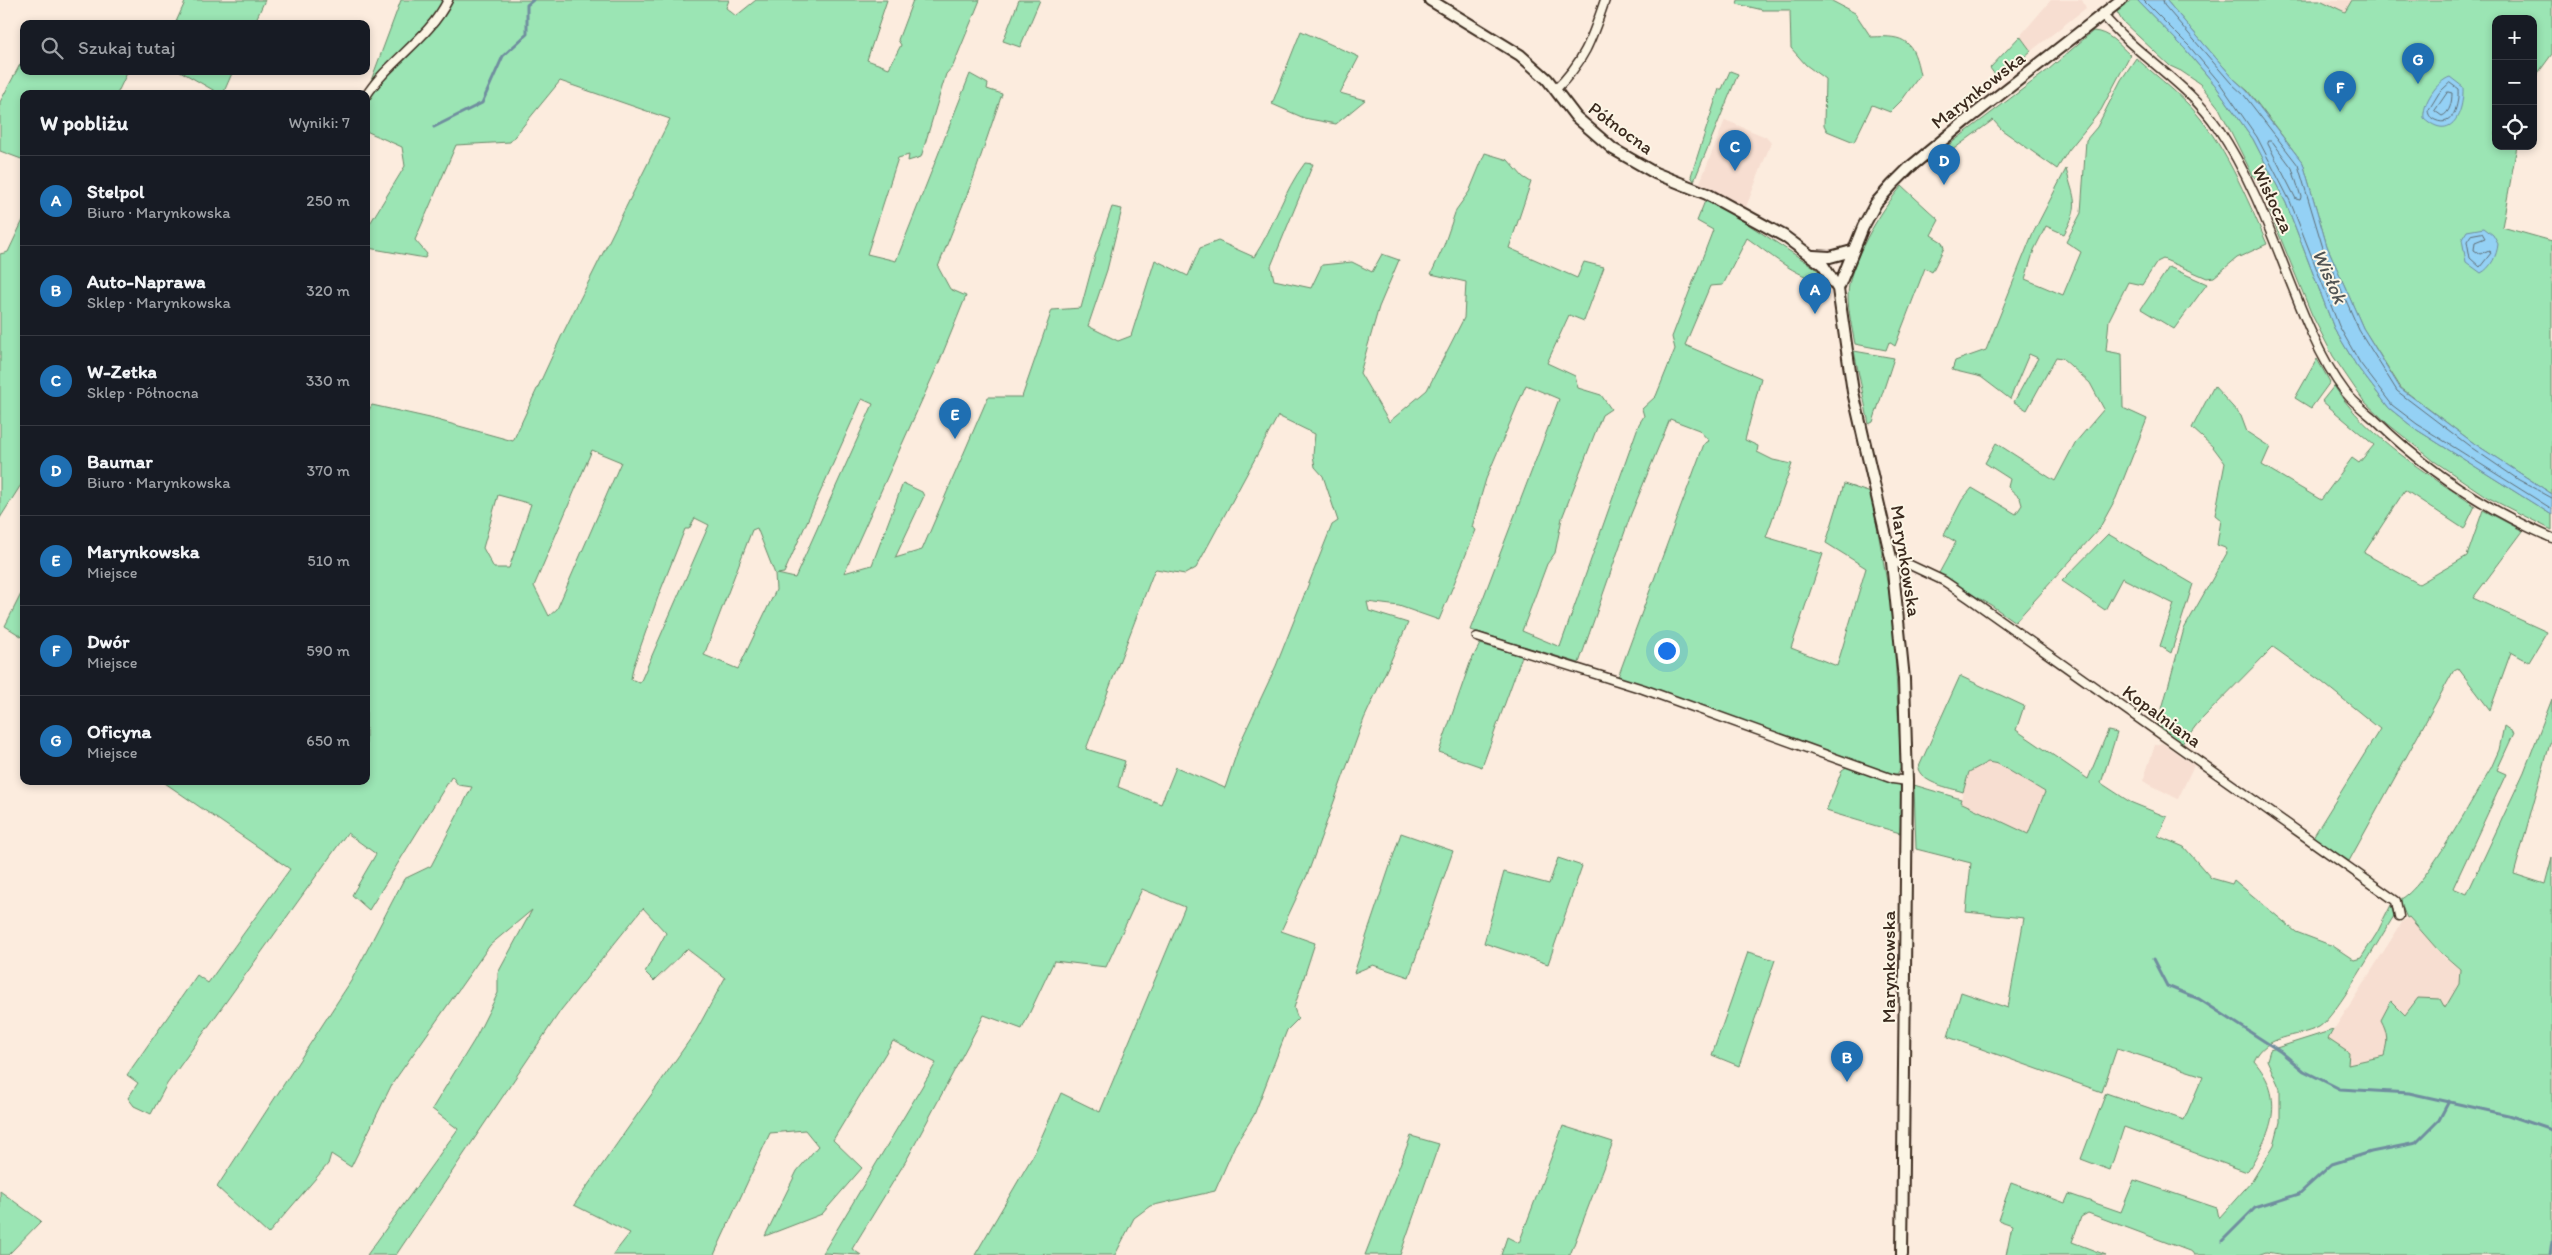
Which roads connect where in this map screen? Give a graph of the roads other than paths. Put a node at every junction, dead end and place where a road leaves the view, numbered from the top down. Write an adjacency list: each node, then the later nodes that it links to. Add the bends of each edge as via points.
1 (448, 0): 7 (street, via 423,36 393,63)
2 (1430, 0): 6 (street, Północna, via 1520,55)
3 (1605, 0): 6 (street, via 1588,47 1574,72)
4 (2118, 3): 5 (street, Marynkowska)
5 (2102, 14): 8 (street, Marynkowska, via 1910,167 1876,203); 11 (street, Wisłocza, via 2137,50 2196,101 2218,128 2250,185 2312,335 2346,393 2394,438 2452,482 2492,509)
6 (1555, 90): 9 (street, Północna, via 1576,117 1613,148 1655,173 1708,194 1748,215)
7 (370, 91)
8 (1852, 251): 9 (street, via 1830,257); 10 (street, Marynkowska)
9 (1813, 256): 10 (street, Północna, via 1832,274)
10 (1838, 289): 12 (street, Marynkowska, via 1853,392)
11 (2552, 538)
12 (1892, 562): 14 (street, Marynkowska, via 1904,679); 15 (street, Kopalniana, via 1910,565 1944,581 2016,630 2396,901)
13 (1477, 637): 14 (street, via 1643,689 1876,773)
14 (1907, 781): 16 (street, Marynkowska)
15 (2399, 916)
16 (1902, 1255)

